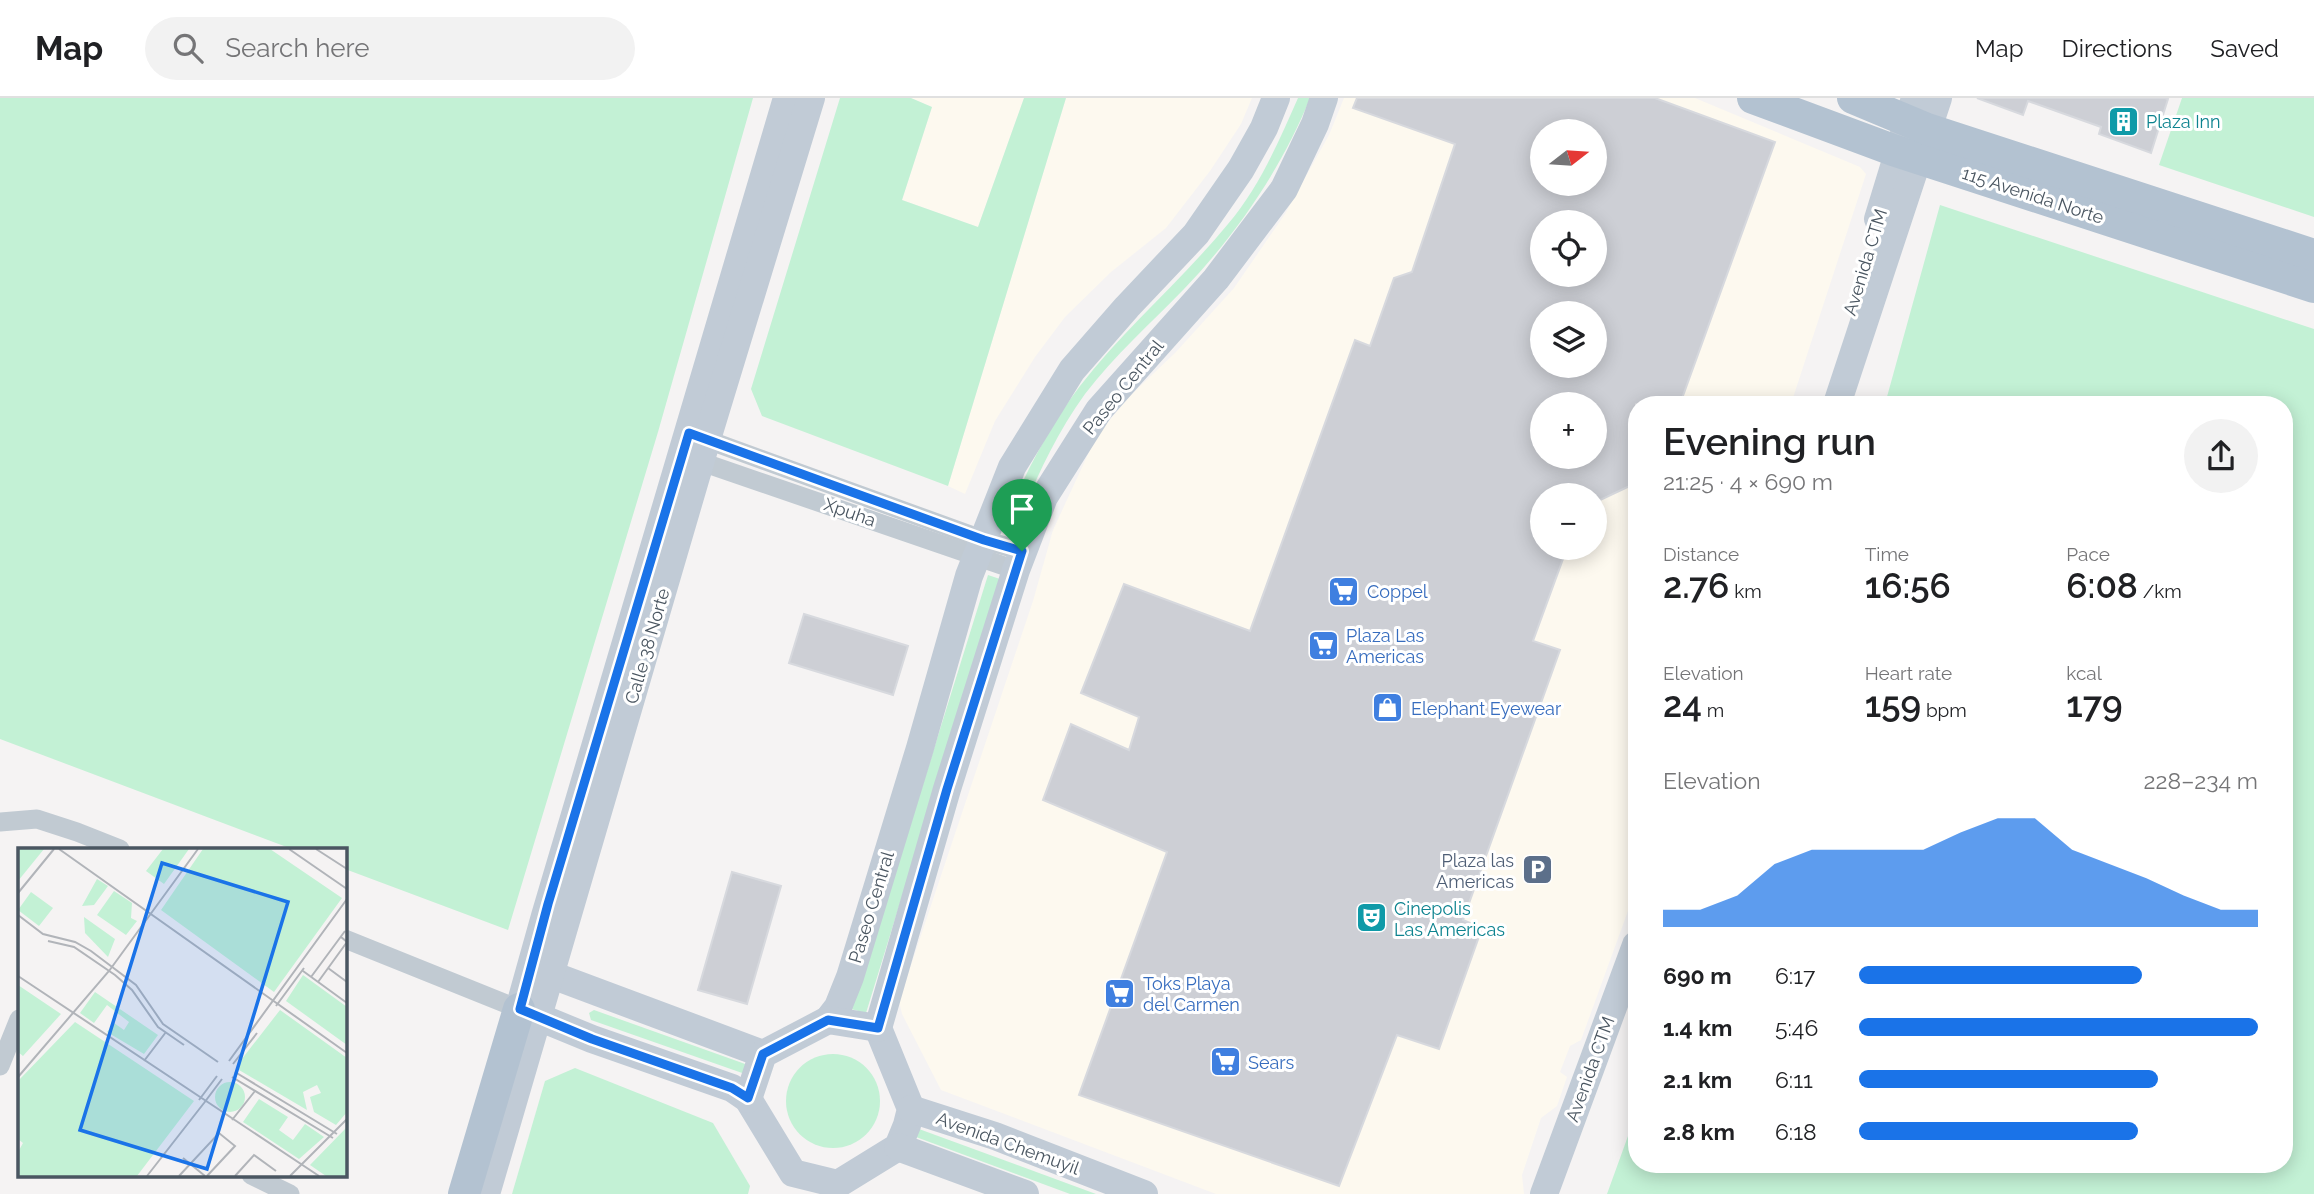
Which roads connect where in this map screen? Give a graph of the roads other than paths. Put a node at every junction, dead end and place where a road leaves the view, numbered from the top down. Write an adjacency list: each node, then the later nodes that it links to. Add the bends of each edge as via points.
1 (788, 98): 13 (main road, Calle 38 Norte)
2 (811, 98): 13 (main road, Calle 38 Norte)
3 (1276, 98): 14 (main road, Paseo Central, via 1241,169 1196,234 1072,370 1012,467)
4 (1324, 98): 15 (main road, Paseo Central, via 1284,189 1216,279 1099,410 1044,496)
5 (1753, 98): 8 (main road, 115 Avenida Norte)
6 (1853, 98): 8 (main road, 115 Avenida Norte)
7 (1938, 98): 8 (main road)
8 (1913, 131): 9 (main road, 115 Avenida Norte); 10 (main road, 115 Avenida Norte); 11 (main road, Avenida CTM); 12 (main road, Avenida CTM)
9 (2314, 255)
10 (2314, 287)
11 (1825, 396)
12 (1839, 396)
13 (695, 447): 14 (street, Xpuha); 20 (main road, Calle 38 Norte)
14 (980, 548): 15 (street, Xpuha); 23 (main road, Paseo Central, via 849,977)
15 (1019, 561): 25 (main road, Paseo Central)
16 (0, 822): 17 (street, via 37,820)
17 (118, 848)
18 (346, 939): 21 (street)
19 (1628, 967): 39 (main road, Avenida CTM)
20 (541, 971): 21 (main road, Calle 38 Norte); 26 (main road)
21 (529, 1013): 28 (main road, via 732,1088); 35 (main road, Calle 38 Norte); 36 (main road, Calle 38 Norte)
22 (1628, 1016): 40 (main road, Avenida CTM)
23 (828, 1020): 25 (main road); 26 (main road)
24 (18, 1021): 27 (street)
25 (878, 1028): 29 (main road)
26 (763, 1054): 28 (main road)
27 (6, 1058)
28 (748, 1098): 32 (main road)
29 (911, 1109): 30 (main road); 38 (main road, Avenida Chemuyil)
30 (898, 1147): 33 (main road); 37 (main road)
31 (253, 1176): 34 (street)
32 (790, 1183): 33 (main road)
33 (836, 1189)
34 (290, 1194)
35 (464, 1194)
36 (486, 1194)
37 (1025, 1194)
38 (1144, 1194)
39 (1544, 1194)
40 (1564, 1194)

